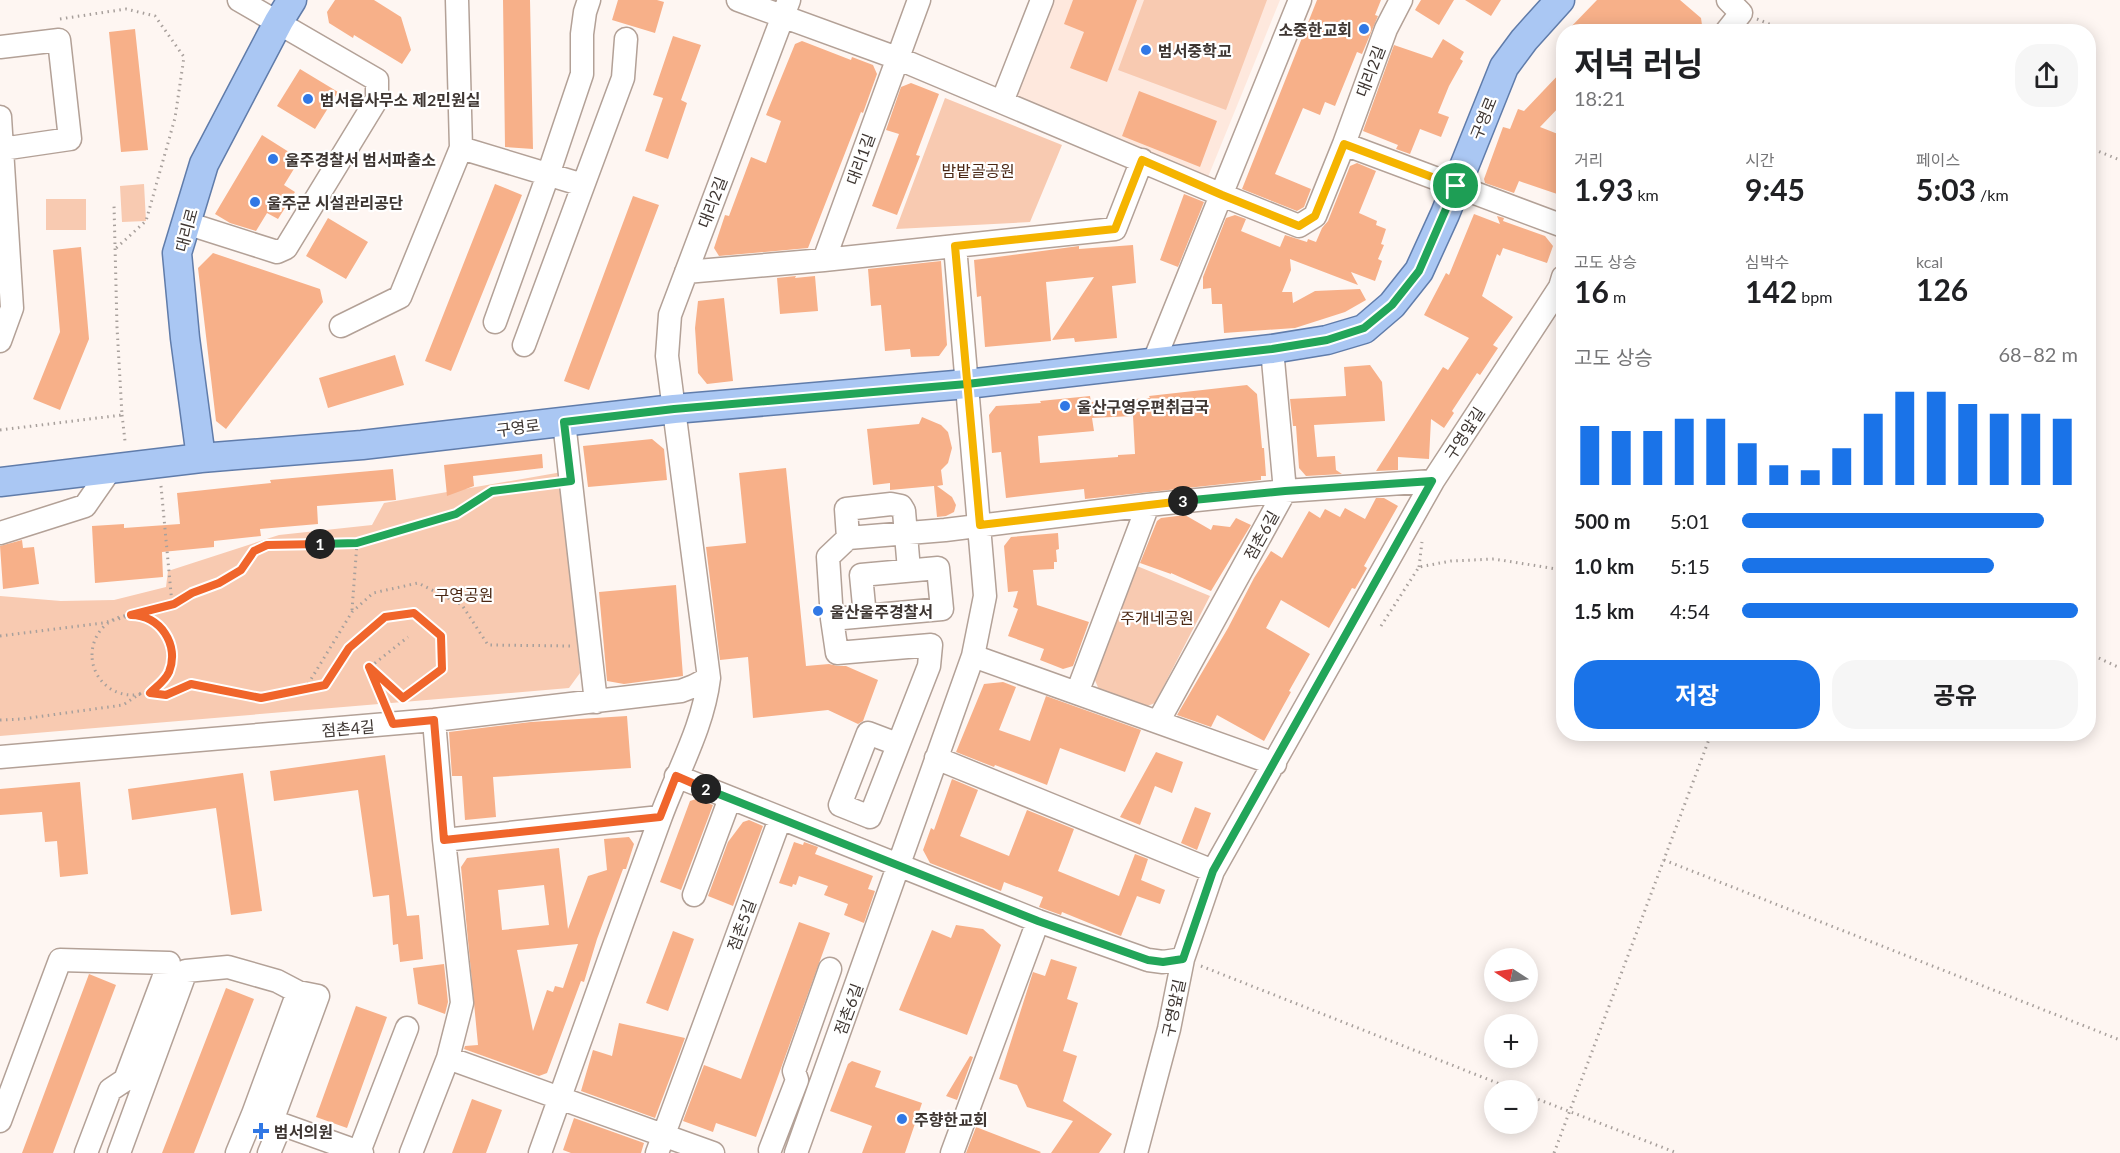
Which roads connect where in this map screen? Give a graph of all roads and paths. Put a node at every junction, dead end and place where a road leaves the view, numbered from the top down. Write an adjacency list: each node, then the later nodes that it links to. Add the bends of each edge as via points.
1 (239, 0): 12 (street)
2 (457, 0): 22 (street)
3 (589, 0): 27 (street, via 582,33 582,74)
4 (738, 0): 11 (street)
5 (920, 0): 18 (street, 대리1길)
6 (1042, 0): 19 (street)
7 (1300, 0): 30 (street)
8 (1401, 0): 21 (street, 대리2길, via 1386,29)
9 (1560, 0): 29 (main road, 구영로, via 1504,67)
10 (1741, 4): 14 (street); 15 (path)
11 (786, 8): 18 (street); 38 (street, 대리2길)
12 (286, 11): 32 (main road, 대리로, via 204,164); 32 (street, via 377,80 377,99 286,248 277,252)
13 (60, 19): 36 (path, via 126,9 155,16 184,57 175,118 146,221)
14 (1730, 24)
15 (1775, 24)
16 (626, 39): 28 (street, via 623,78)
17 (0, 47): 23 (street, via 59,40 70,139)
18 (897, 58): 19 (street); 37 (street, 대리1길)
19 (1002, 102): 25 (street)
20 (0, 117): 23 (street)
21 (1344, 144): 29 (street); 30 (street, via 1315,216 1299,226)
22 (461, 148): 27 (street); 41 (street, via 400,297)
23 (2, 149): 34 (street)
24 (2096, 150): 26 (path)
25 (1142, 160): 30 (street); 35 (street, via 1115,229)
26 (2120, 160)
27 (548, 174): 28 (street); 40 (street)
28 (583, 185): 43 (street)
29 (1456, 186): 33 (street); 44 (main road, 구영로, via 1419,271 1392,305 1364,328 1327,340)
30 (1222, 195): 45 (street)
31 (114, 205): 36 (path)
32 (186, 223): 52 (main road, 대리로, via 177,254)
33 (1556, 223)
34 (4, 239): 42 (street, via 12,308)
35 (955, 246): 37 (street); 46 (street)
36 (115, 249): 48 (path)
37 (824, 260): 38 (street)
38 (686, 272): 47 (street, 대리2길, via 670,315 667,356)
39 (1556, 293): 56 (street, 구영앞길)
40 (495, 322)
41 (341, 326)
42 (2, 329)
43 (524, 345)
44 (1272, 349): 45 (main road, 구영로); 58 (street)
45 (1154, 361): 46 (main road, 구영로)
46 (967, 384): 47 (main road, 구영로); 60 (street, 점촌6길)
47 (674, 409): 49 (main road, 구영로); 81 (street)
48 (122, 415): 50 (path); 51 (path)
49 (564, 422): 52 (main road, 구영로); 55 (street)
50 (0, 430)
51 (125, 441)
52 (201, 458): 53 (main road, 구영로)
53 (158, 464): 54 (main road, 구영로); 67 (path)
54 (110, 470): 57 (main road, 구영로); 61 (street, via 85,506)
55 (571, 481): 64 (path, via 492,491 456,514); 76 (street)
56 (1432, 481): 58 (street); 95 (street, 구영앞길)
57 (0, 482)
58 (1285, 491): 59 (street, 점촌6길); 89 (street, 점촌6길)
59 (1148, 505): 60 (street, 점촌6길); 84 (street)
60 (980, 525): 62 (street); 77 (street, 점촌6길, via 985,596)
61 (0, 533)
62 (905, 534): 63 (street); 63 (street, via 904,511 891,504 846,509); 66 (street)
63 (848, 538): 71 (street, via 828,557)
64 (357, 543): 67 (path, via 267,545 254,551 241,570); 68 (path)
65 (1556, 569): 73 (path, via 1494,559 1419,567)
66 (909, 570): 70 (street, via 861,575); 70 (street, via 938,568 942,609)
67 (172, 604): 69 (path)
68 (352, 612): 76 (path, via 373,593 418,582 462,605 488,645); 82 (path)
69 (131, 615): 72 (path); 83 (path, via 160,626 172,648 168,673)
70 (865, 616): 71 (street)
71 (832, 619): 92 (street, via 837,653 931,645 929,666)
72 (112, 620): 74 (path); 85 (path, via 102,628 92,651 97,675 115,692)
73 (1381, 626)
74 (0, 636)
75 (408, 637): 79 (path)
76 (590, 645): 86 (street)
77 (973, 656): 84 (street); 94 (street, 점촌6길)
78 (2096, 657): 80 (path)
79 (369, 667): 82 (path, via 403,698 442,669 441,636 414,613 385,617 349,648 325,685); 90 (path)
80 (2120, 668)
81 (709, 678): 86 (street, 점촌4길, via 681,691); 96 (street, via 701,718)
82 (305, 689): 83 (path, via 261,698 191,684 166,695)
83 (150, 693): 85 (path)
84 (1077, 693): 89 (street)
85 (138, 695): 87 (path, via 123,705)
86 (596, 702): 88 (street, 점촌4길)
87 (0, 720)
88 (434, 720): 90 (street, 점촌4길); 100 (street)
89 (1158, 722): 95 (street)
90 (393, 724): 93 (street, 점촌4길)
91 (1708, 741): 101 (path)
92 (897, 744)
93 (0, 757)
94 (936, 758): 102 (street, 점촌6길); 103 (street)
95 (1275, 764): 103 (street, 구영앞길)
96 (676, 776): 97 (street); 98 (street)
97 (730, 798): 99 (street); 104 (street)
98 (660, 817): 100 (street); 115 (street)
99 (780, 819): 102 (street); 120 (street, 점촌5길)
100 (444, 840): 111 (street, via 462,1003)
101 (1664, 860): 110 (path); 117 (path)
102 (900, 865): 105 (street); 114 (street, 점촌6길)
103 (1213, 871): 106 (street, 구영앞길)
104 (694, 896)
105 (1038, 921): 106 (street, via 1148,960); 131 (street)
106 (1183, 959): 113 (path); 132 (street, 구영앞길)
107 (178, 967): 118 (street, via 228,967 318,996); 119 (street, via 60,960); 123 (street, via 125,1080 110,1090); 124 (street)
108 (830, 969): 112 (street, via 794,1071)
109 (407, 1028): 122 (street)
110 (2120, 1040)
111 (448, 1058): 115 (street); 127 (street)
112 (797, 1080): 114 (street); 121 (street)
113 (1490, 1080)
114 (819, 1088): 130 (street, 점촌6길)
115 (559, 1098): 120 (street); 128 (street)
116 (1538, 1099): 117 (path)
117 (1569, 1112): 133 (path); 134 (path)
118 (268, 1120): 122 (street); 125 (street); 126 (street)
119 (0, 1121)
120 (660, 1144): 129 (street)
121 (770, 1150)
122 (360, 1152)
123 (86, 1153)
124 (119, 1153)
125 (237, 1153)
126 (269, 1153)
127 (411, 1153)
128 (540, 1153)
129 (713, 1153)
130 (796, 1153)
131 (952, 1153)
132 (1136, 1153)
133 (1554, 1153)
134 (1677, 1153)

